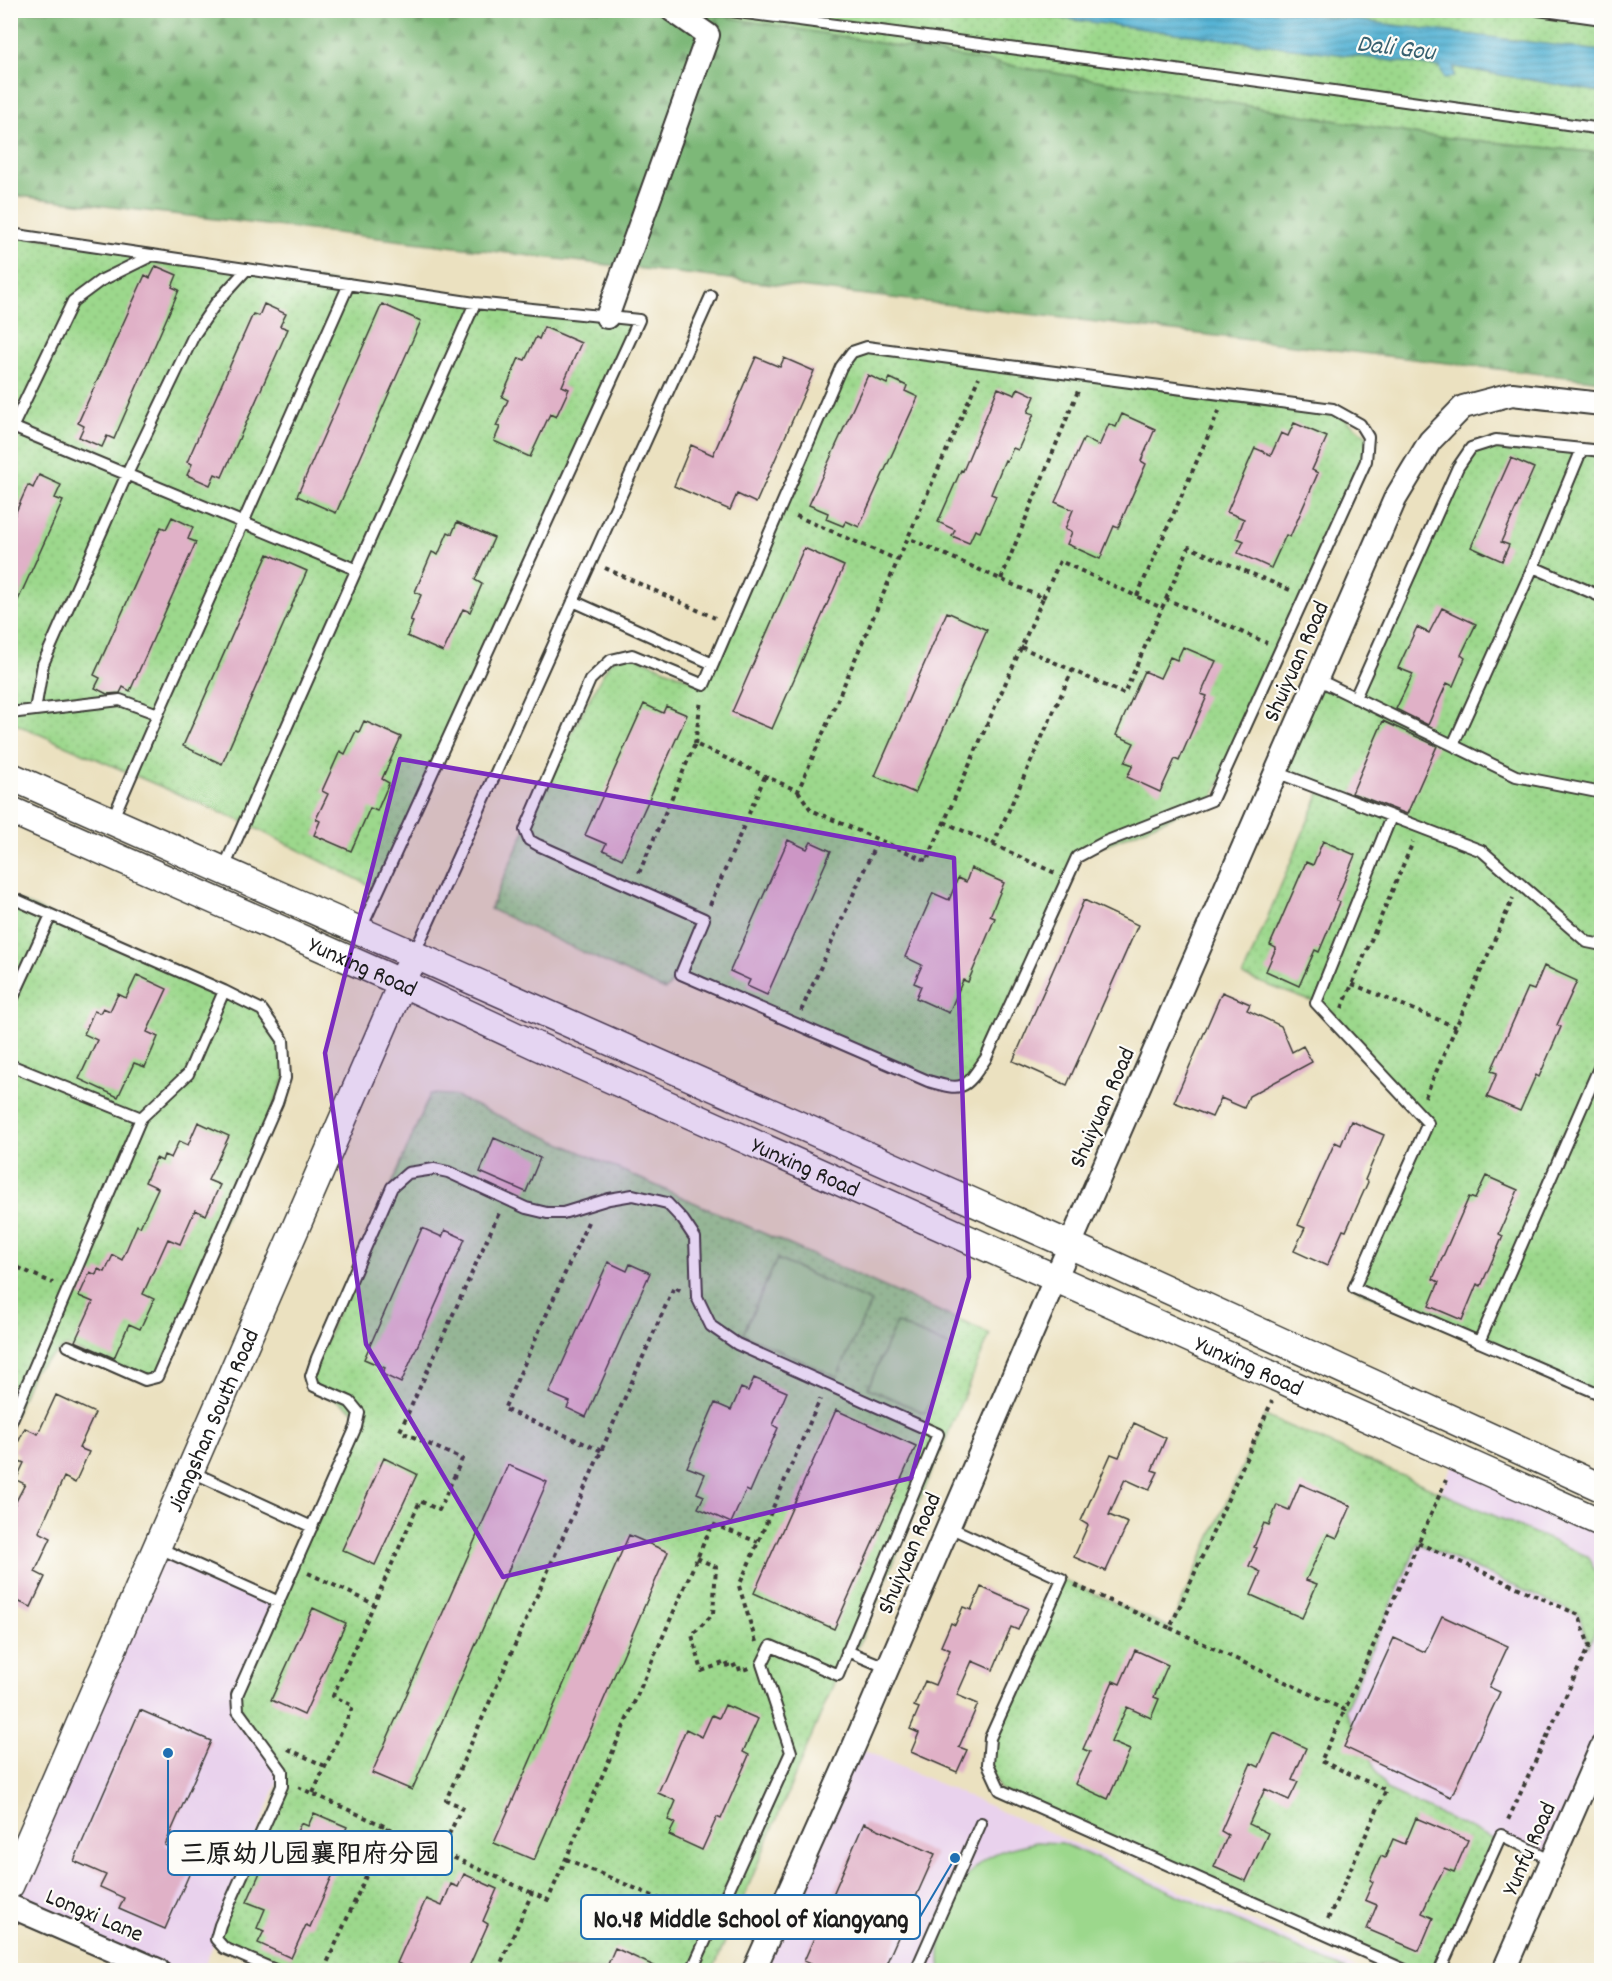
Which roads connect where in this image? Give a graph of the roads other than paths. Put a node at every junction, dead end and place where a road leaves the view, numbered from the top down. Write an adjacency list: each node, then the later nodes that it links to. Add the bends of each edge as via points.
1 (659, 10): 5 (lane)
2 (718, 10): 5 (lane)
3 (723, 10): 7 (lane)
4 (1538, 10): 6 (lane)
5 (677, 14): 14 (street, via 708,35)
6 (1602, 20)
7 (1602, 129)
8 (10, 234): 9 (lane)
9 (153, 255): 10 (lane); 16 (lane, via 100,281 73,302)
10 (247, 268): 11 (lane); 19 (lane, via 194,335)
11 (349, 284): 13 (lane); 20 (lane)
12 (711, 296): 24 (lane)
13 (475, 303): 14 (lane); 22 (lane)
14 (607, 317): 41 (lane, via 639,320)
15 (1602, 404): 26 (street, Shuiyuan Road, via 1512,394 1463,407 1430,441 1395,499)
16 (11, 428): 19 (lane)
17 (1582, 449): 18 (lane); 21 (lane); 27 (lane, via 1496,440 1471,448 1458,467)
18 (1602, 451)
19 (127, 474): 20 (lane); 28 (lane, via 43,664)
20 (243, 522): 22 (lane); 30 (lane)
21 (1533, 567): 23 (lane); 31 (lane)
22 (355, 569): 38 (lane)
23 (1602, 597)
24 (573, 601): 25 (lane); 43 (lane)
25 (713, 664): 25 (lane, via 704,685 632,655 610,660 590,680 525,830 529,840 704,919 681,974 928,1081 952,1088 969,1083 986,1058 1077,857 1212,800 1366,461 1368,436 1360,424 1333,408 867,347 852,352 841,367)
26 (1317, 679): 27 (lane); 32 (street, Shuiyuan Road)
27 (1355, 698): 31 (lane)
28 (35, 710): 29 (lane); 30 (lane, via 120,700)
29 (10, 713)
30 (158, 714): 37 (lane)
31 (1453, 745): 34 (lane, via 1516,776)
32 (1276, 772): 36 (lane); 50 (street, Shuiyuan Road)
33 (10, 776): 37 (street, Yunxing Road)
34 (1602, 794)
35 (10, 810): 44 (street, Yunxing Road)
36 (1391, 817): 42 (lane, via 1482,851 1587,942); 52 (lane, via 1316,1003 1428,1123 1354,1288)
37 (112, 821): 38 (street, Yunxing Road)
38 (223, 870): 41 (street, Yunxing Road)
39 (10, 897): 40 (lane)
40 (51, 915): 45 (lane); 46 (lane)
41 (360, 931): 43 (street, Yunxing Road)
42 (1602, 945)
43 (414, 955): 44 (street, Jiangshan South Road); 50 (street, Yunxing Road)
44 (402, 983): 51 (street, Yunxing Road); 56 (street, Jiangshan South Road)
45 (224, 991): 49 (lane, via 188,1074); 53 (lane, via 262,1010 283,1040 285,1078 157,1377 145,1380)
46 (10, 1004)
47 (1602, 1061): 52 (lane)
48 (10, 1065): 49 (lane)
49 (141, 1118): 55 (lane)
50 (1070, 1245): 51 (street, Shuiyuan Road); 57 (street, Yunxing Road)
51 (1056, 1277): 58 (street, Yunxing Road); 60 (street, Shuiyuan Road)
52 (1479, 1342): 54 (lane)
53 (68, 1346)
54 (1602, 1395)
55 (10, 1424)
56 (190, 1471): 59 (lane); 61 (street, Jiangshan South Road)
57 (1602, 1488)
58 (1602, 1523)
59 (312, 1527): 62 (lane); 63 (lane, via 359,1413 350,1402 314,1386 311,1376 392,1187 408,1173 448,1172 526,1208 547,1213 563,1213 633,1195 667,1203 695,1238 696,1297 711,1326 737,1344 938,1434)
60 (949, 1527): 64 (street, Shuiyuan Road); 75 (lane, via 1062,1579 990,1738 988,1764 1000,1790)
61 (157, 1547): 62 (lane); 68 (street, Jiangshan South Road)
62 (279, 1602): 71 (lane, via 237,1695 238,1711 282,1771 282,1786 216,1940 224,1948)
63 (848, 1652): 64 (lane); 72 (lane, via 838,1676 771,1646 762,1664 791,1752)
64 (888, 1668): 73 (street, Shuiyuan Road)
65 (1602, 1746): 67 (street, Yunfu Road)
66 (981, 1823): 74 (lane)
67 (1552, 1860): 76 (lane, via 1501,1835); 77 (street, Yunfu Road)
68 (10, 1885)
69 (10, 1906): 70 (street, Longxi Lane)
70 (158, 1971)
71 (275, 1971)
72 (692, 1971)
73 (754, 1971)
74 (916, 1971)
75 (1405, 1971)
76 (1440, 1971)
77 (1504, 1971)

